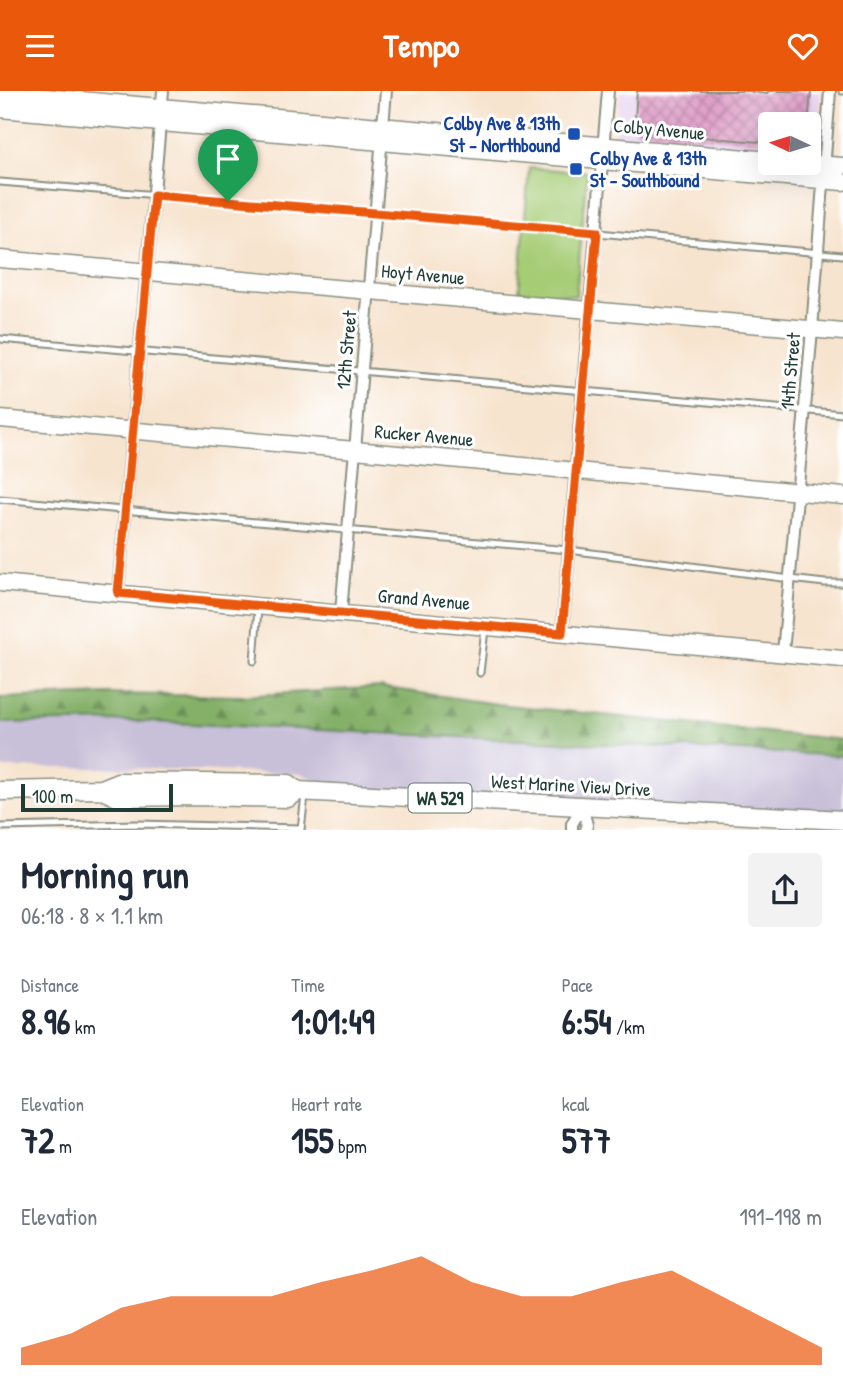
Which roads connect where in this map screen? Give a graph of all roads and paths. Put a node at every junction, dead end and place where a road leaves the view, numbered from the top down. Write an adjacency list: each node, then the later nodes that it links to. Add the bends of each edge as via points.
1 (386, 91): 7 (street, 12th Street)
2 (608, 91): 8 (street)
3 (830, 91): 11 (street, 14th Street)
4 (0, 93): 5 (street, Colby Avenue)
5 (162, 107): 6 (street, Colby Avenue); 7 (street, Colby Avenue); 14 (street)
6 (0, 109)
7 (382, 134): 8 (street, Colby Avenue); 15 (street, 12th Street)
8 (602, 153): 9 (street, Colby Avenue); 11 (street, Colby Avenue); 16 (street)
9 (758, 160)
10 (843, 166): 11 (street, Colby Avenue)
11 (823, 173): 13 (street, Colby Avenue); 17 (street, 14th Street)
12 (0, 182): 14 (lane)
13 (843, 182)
14 (154, 195): 15 (lane); 20 (street)
15 (375, 213): 16 (lane); 21 (street, 12th Street)
16 (597, 232): 17 (lane); 22 (street)
17 (817, 252): 18 (lane); 23 (street, 14th Street)
18 (843, 255)
19 (0, 259): 20 (street, Hoyt Avenue)
20 (148, 271): 21 (street, Hoyt Avenue); 26 (street)
21 (369, 290): 22 (street, Hoyt Avenue); 27 (street, 12th Street)
22 (590, 310): 23 (street, Hoyt Avenue); 28 (street)
23 (812, 330): 24 (street, Hoyt Avenue); 29 (street, 14th Street)
24 (843, 332)
25 (0, 338): 26 (lane)
26 (141, 350): 27 (lane); 32 (street)
27 (362, 371): 28 (lane); 33 (street, 12th Street)
28 (583, 391): 29 (lane); 34 (street)
29 (805, 411): 30 (lane); 35 (street, 14th Street)
30 (843, 414)
31 (0, 418): 32 (street, Rucker Avenue)
32 (134, 431): 33 (street, Rucker Avenue); 38 (street)
33 (355, 450): 34 (street, Rucker Avenue); 39 (street, 12th Street)
34 (576, 470): 35 (street, Rucker Avenue); 40 (street)
35 (798, 492): 36 (street, Rucker Avenue); 41 (street, 14th Street)
36 (843, 496)
37 (0, 499): 38 (lane)
38 (126, 510): 39 (lane); 44 (street)
39 (348, 529): 40 (lane); 46 (street, 12th Street)
40 (569, 550): 41 (lane); 48 (street)
41 (790, 579): 43 (lane); 49 (street, 14th Street)
42 (0, 583): 44 (street, Grand Avenue)
43 (843, 583)
44 (118, 593): 45 (street, Grand Avenue)
45 (258, 605): 46 (street, Grand Avenue); 51 (lane)
46 (341, 612): 47 (street, Grand Avenue)
47 (485, 626): 48 (street, Grand Avenue); 52 (lane)
48 (562, 633): 49 (street, Grand Avenue)
49 (783, 653): 50 (street, Grand Avenue)
50 (843, 659)
51 (254, 661)
52 (480, 673)
53 (0, 791): 54 (main road, West Marine View Drive / WA 529, via 101,789 117,797 288,798)
54 (301, 791): 55 (main road, West Marine View Drive / WA 529); 59 (lane)
55 (582, 806): 57 (main road, West Marine View Drive / WA 529); 60 (street); 61 (street)
56 (843, 820): 57 (main road, West Marine View Drive / WA 529)
57 (787, 824)
58 (0, 827): 59 (lane, via 138,824)
59 (301, 829)
60 (572, 830)
61 (586, 830)

